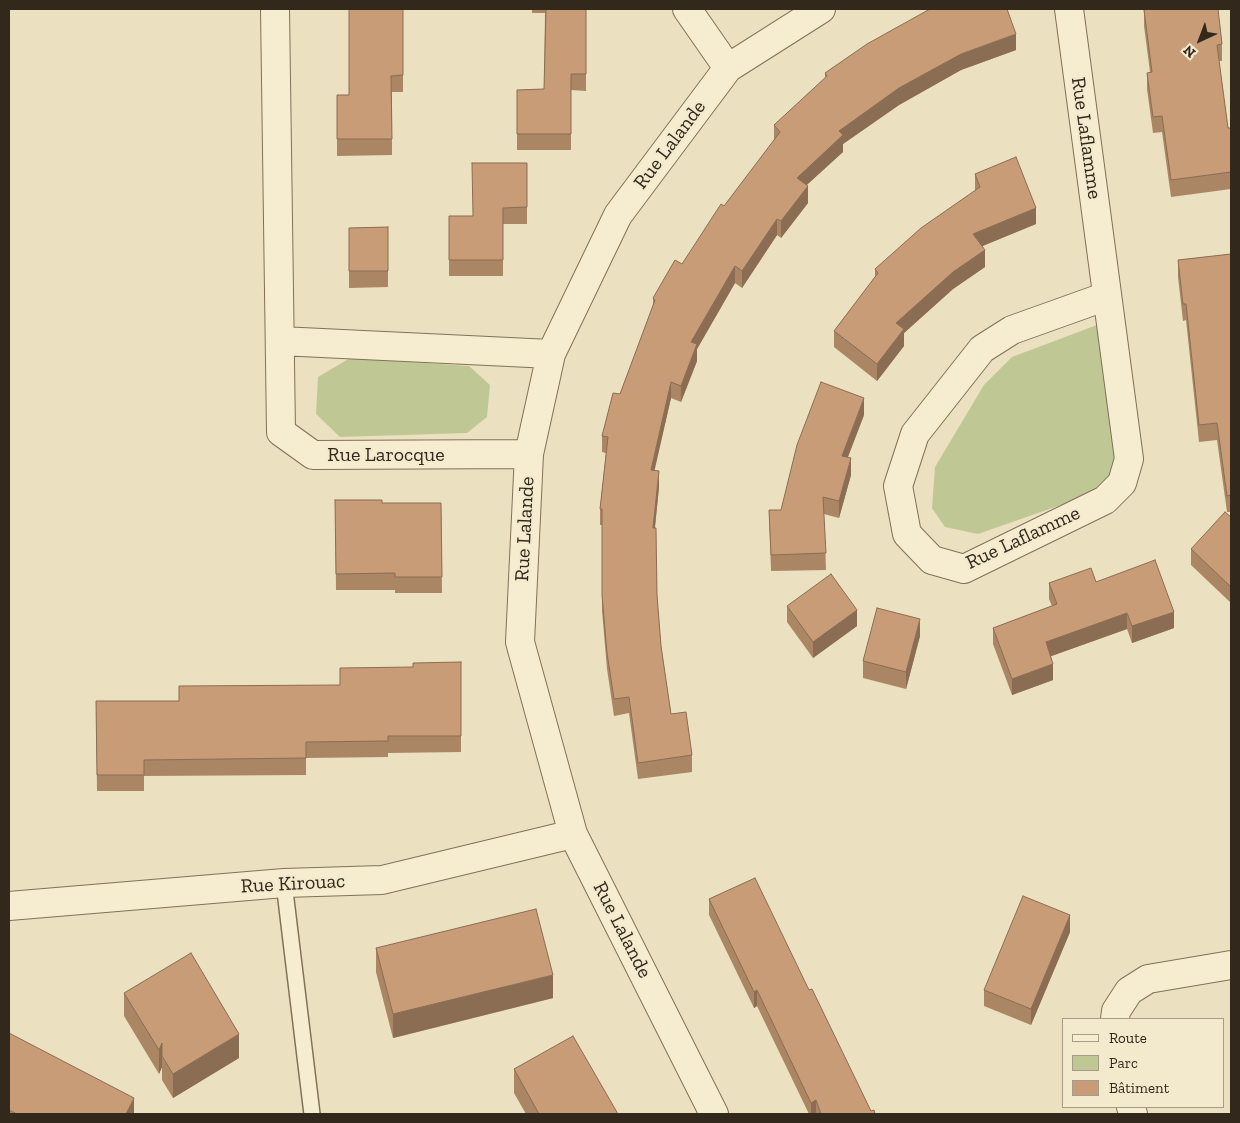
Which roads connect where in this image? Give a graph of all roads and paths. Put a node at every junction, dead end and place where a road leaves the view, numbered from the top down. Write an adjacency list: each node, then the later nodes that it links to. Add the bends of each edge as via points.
1 (275, 9): 7 (street, Rue Larocque)
2 (687, 9): 5 (street)
3 (821, 9): 5 (street, Rue Lalande)
4 (1069, 9): 6 (street, Rue Laflamme)
5 (728, 68): 8 (street, Rue Lalande, via 618,215)
6 (1107, 296): 6 (street, Rue Laflamme, via 1129,459 1122,483 1105,500 964,569 932,560 907,534 898,486 915,434 982,349 1012,330)
7 (280, 341): 8 (street); 9 (street, Rue Larocque, via 281,432 313,455)
8 (550, 354): 9 (street, Rue Lalande)
9 (529, 454): 10 (street, Rue Lalande, via 520,642)
10 (573, 834): 11 (street, Rue Kirouac, via 382,880); 16 (street, Rue Lalande)
11 (284, 883): 12 (street, Rue Kirouac); 15 (lane)
12 (9, 906)
13 (1231, 965): 14 (street, via 1148,979 1129,991)
14 (1115, 1018)
15 (312, 1114)
16 (714, 1114)

